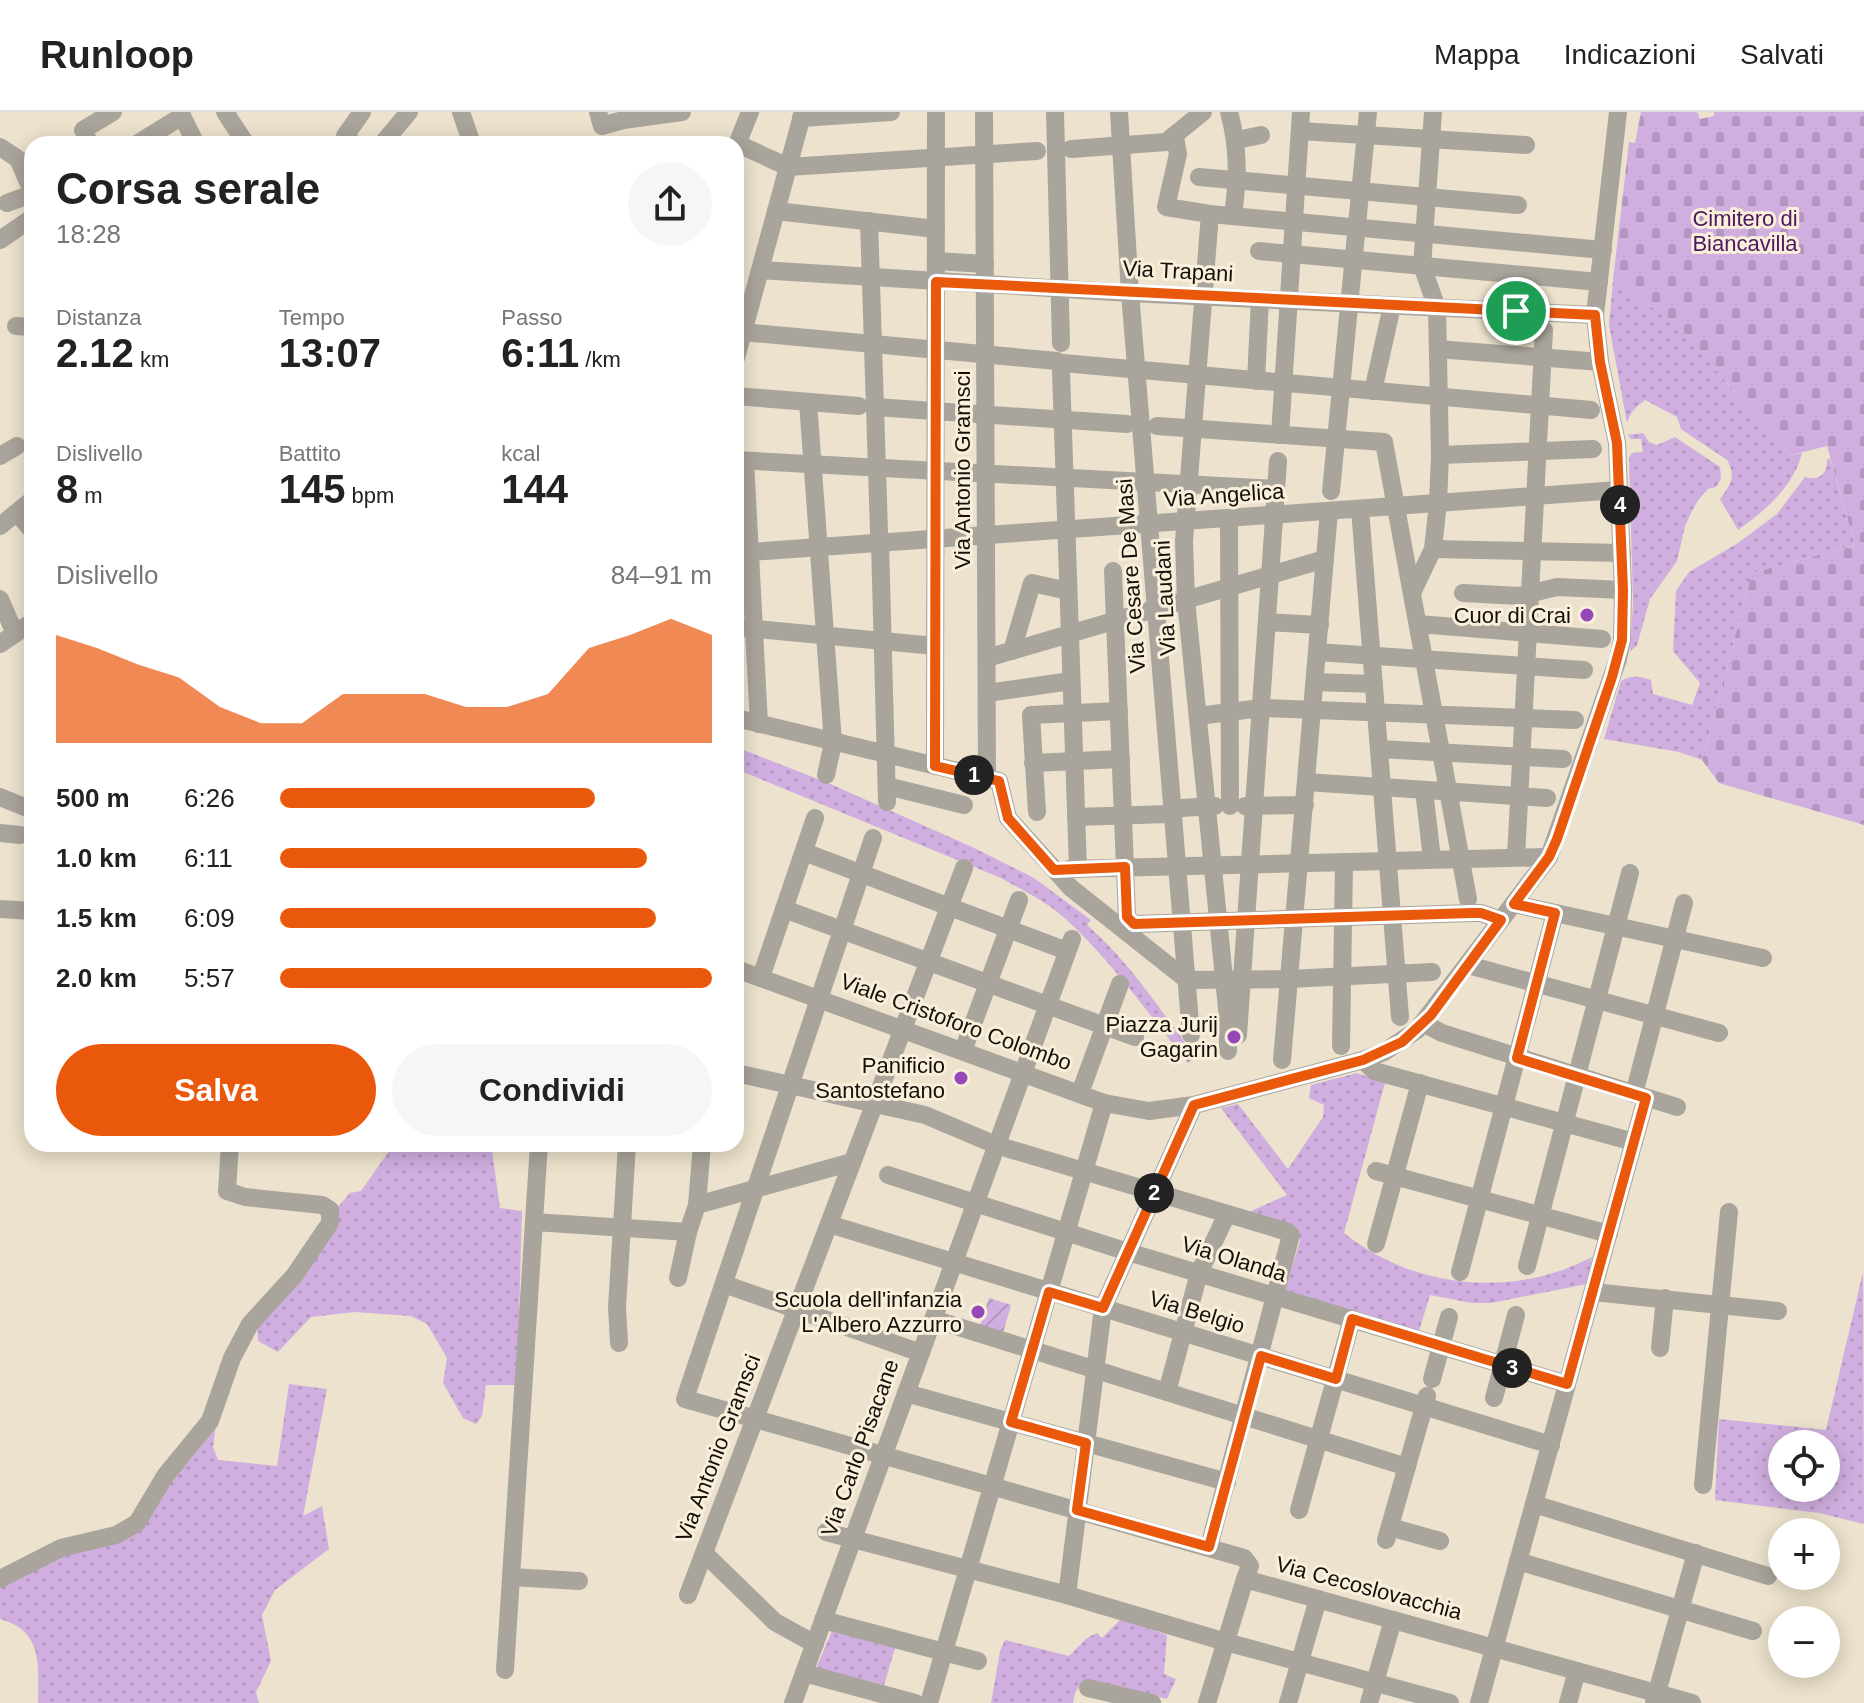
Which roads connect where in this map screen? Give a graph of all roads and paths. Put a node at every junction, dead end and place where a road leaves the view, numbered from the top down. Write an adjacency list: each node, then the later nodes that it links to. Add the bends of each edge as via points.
1 (113, 112): 24 (street, via 83,130)
2 (225, 112): 27 (street)
3 (362, 112): 28 (street)
4 (409, 112): 29 (street)
5 (461, 112): 30 (street)
6 (598, 112): 7 (street, via 602,126)
7 (682, 112)
8 (750, 112): 31 (street)
9 (891, 112): 19 (street)
10 (936, 112): 42 (street)
11 (984, 112): 41 (street, Via Antonio Gramsci)
12 (1055, 112): 75 (street)
13 (1119, 112): 35 (street, Via Cesare De Masi)
14 (1368, 112): 23 (street)
15 (1433, 112): 33 (street)
16 (1618, 112): 63 (street, Viale Cristoforo Colombo)
17 (181, 114): 25 (street); 26 (street)
18 (1200, 114): 32 (street)
19 (802, 115): 43 (street)
20 (1235, 116): 34 (street)
21 (1300, 121): 23 (street); 47 (street)
22 (1261, 135): 34 (street)
23 (1366, 135): 33 (street); 48 (street)
24 (86, 136)
25 (149, 136)
26 (192, 136)
27 (241, 136)
28 (349, 136)
29 (389, 136)
30 (469, 136)
31 (741, 136)
32 (1175, 137): 35 (street); 54 (street, via 1178,154 1166,207)
33 (1431, 139): 36 (street); 50 (street)
34 (1237, 140): 46 (street)
35 (1121, 145): 39 (street); 76 (street, Via Cesare De Masi)
36 (1526, 145)
37 (0, 147): 44 (street, via 18,159)
38 (744, 148): 43 (street)
39 (1071, 149)
40 (1037, 151): 41 (street)
41 (985, 154): 42 (street); 68 (street, Via Antonio Gramsci)
42 (936, 157): 43 (street); 60 (street)
43 (788, 167): 53 (street)
44 (24, 173)
45 (1199, 177): 46 (street)
46 (1237, 180): 47 (street); 55 (street)
47 (1296, 185): 48 (street); 57 (street)
48 (1360, 191): 50 (street); 59 (street)
49 (24, 196): 51 (street)
50 (1427, 197): 52 (street); 61 (street)
51 (7, 203)
52 (1518, 205)
53 (776, 211): 56 (street); 70 (street)
54 (1210, 214): 55 (street); 77 (street, Via Laudani)
55 (1233, 216): 57 (street)
56 (869, 221): 60 (street); 71 (street)
57 (1294, 221): 59 (street); 65 (street)
58 (24, 224): 62 (street)
59 (1356, 227): 61 (street); 66 (street)
60 (936, 229): 67 (street)
61 (1424, 234): 63 (street); 69 (street)
62 (0, 240)
63 (1603, 250): 73 (street, Viale Cristoforo Colombo)
64 (1259, 251): 65 (street)
65 (1292, 254): 66 (street); 79 (street)
66 (1353, 260): 69 (street); 80 (street)
67 (936, 261): 68 (street); 72 (street)
68 (985, 264): 74 (street, Via Antonio Gramsci)
69 (1422, 266): 73 (street); 82 (street)
70 (760, 270): 71 (street, Via Trapani); 84 (street)
71 (871, 277): 72 (street, Via Trapani); 87 (street)
72 (936, 282): 74 (street, Via Trapani); 89 (street)
73 (1599, 282): 83 (street, Viale Cristoforo Colombo)
74 (985, 283): 75 (street, Via Trapani); 90 (street, Via Antonio Gramsci)
75 (1059, 289): 76 (street, Via Trapani); 92 (street)
76 (1130, 293): 77 (street, Via Trapani); 94 (street, Via Cesare De Masi)
77 (1203, 297): 78 (street, Via Trapani); 95 (street, Via Laudani)
78 (1260, 299): 79 (street, Via Trapani); 96 (street)
79 (1288, 301): 80 (street, Via Trapani); 97 (street)
80 (1348, 303): 81 (street, Via Trapani); 98 (street)
81 (1392, 306): 82 (street, Via Trapani); 99 (street)
82 (1437, 308): 83 (street, Via Trapani); 88 (street)
83 (1595, 315): 93 (street, Viale Cristoforo Colombo)
84 (744, 328)
85 (1544, 330): 91 (street)
86 (744, 332): 87 (street)
87 (873, 344): 89 (street); 104 (street)
88 (1438, 349): 91 (street); 101 (street)
89 (936, 350): 90 (street); 106 (street)
90 (985, 355): 92 (street); 107 (street, Via Antonio Gramsci)
91 (1543, 358): 93 (street); 103 (street)
92 (1061, 360): 94 (street); 108 (street)
93 (1600, 362): 129 (street, Viale Cristoforo Colombo, via 1616,431)
94 (1138, 370): 95 (street); 126 (street, Via Cesare De Masi)
95 (1197, 376): 96 (street); 111 (street, Via Laudani)
96 (1256, 381): 97 (street)
97 (1283, 383): 98 (street); 112 (street)
98 (1339, 388): 99 (street); 113 (street)
99 (1373, 391): 101 (street)
100 (744, 397): 102 (street)
101 (1439, 397): 103 (street); 117 (street)
102 (808, 402): 104 (street); 121 (street)
103 (1541, 406): 105 (street); 116 (street)
104 (867, 407): 106 (street); 122 (street)
105 (1591, 410)
106 (936, 411): 107 (street); 123 (street)
107 (986, 415): 108 (street); 124 (street, Via Antonio Gramsci)
108 (1063, 420): 109 (street); 125 (street)
109 (1127, 424)
110 (1157, 426): 111 (street)
111 (1193, 429): 112 (street); 127 (street, Via Laudani)
112 (1280, 435): 113 (street)
113 (1335, 439): 130 (street); 133 (street, via 1384,442)
114 (17, 446): 118 (street)
115 (1593, 449): 116 (street)
116 (1538, 451): 117 (street); 131 (street)
117 (1440, 455): 132 (street)
118 (0, 456)
119 (744, 461): 121 (street)
120 (1278, 461): 128 (street)
121 (813, 465): 122 (street); 144 (street)
122 (877, 468): 123 (street); 142 (street)
123 (936, 471): 124 (street); 143 (street)
124 (986, 474): 125 (street); 141 (street, Via Antonio Gramsci)
125 (1064, 478): 126 (street); 140 (street)
126 (1148, 482): 127 (street); 139 (street, Via Cesare De Masi)
127 (1189, 484): 128 (street); 138 (street, Via Laudani)
128 (1276, 489): 136 (street)
129 (1619, 490): 131 (street, Via Angelica); 148 (street, Viale Cristoforo Colombo)
130 (1331, 491)
131 (1536, 496): 132 (street, Via Angelica); 146 (street)
132 (1438, 503): 133 (street, Via Angelica); 145 (street)
133 (1397, 506): 134 (street, Via Angelica); 156 (street)
134 (1360, 509): 135 (street, Via Angelica); 176 (street)
135 (1329, 511): 136 (street, Via Angelica); 149 (street)
136 (1274, 515): 137 (street, Via Angelica); 151 (street)
137 (1229, 518): 138 (street, Via Angelica); 152 (street)
138 (1186, 521): 139 (street, Via Angelica); 160 (street, Via Laudani)
139 (1151, 524): 140 (street, Via Angelica); 161 (street, Via Cesare De Masi)
140 (1066, 530): 141 (street, Via Angelica); 155 (street)
141 (986, 536): 143 (street, Via Angelica); 177 (street, Via Antonio Gramsci)
142 (879, 538): 143 (street, Via Angelica); 144 (street, Via Angelica); 172 (street)
143 (936, 539): 173 (street)
144 (819, 548): 147 (street, Via Angelica); 169 (street)
145 (1433, 549): 146 (street); 156 (street)
146 (1533, 551): 148 (street); 158 (street)
147 (744, 553)
148 (1622, 553): 154 (street, Viale Cristoforo Colombo)
149 (1325, 559): 151 (street); 165 (street)
150 (1113, 571): 162 (street)
151 (1270, 575): 152 (street); 163 (street)
152 (1229, 587): 160 (street); 188 (street)
153 (744, 590): 166 (street)
154 (1623, 590): 158 (street, via 1557,587); 232 (street, Viale Cristoforo Colombo, via 1618,659)
155 (1068, 591): 168 (street); 174 (street, via 1032,583)
156 (1413, 591): 164 (street)
157 (1463, 593): 158 (street)
158 (1530, 593): 167 (street)
159 (0, 599): 170 (street)
160 (1186, 600): 161 (street); 192 (street, Via Laudani)
161 (1157, 608): 162 (street); 223 (street, Via Cesare De Masi)
162 (1115, 621): 168 (street); 187 (street)
163 (1267, 622): 165 (street); 185 (street)
164 (1419, 624): 167 (street); 178 (street)
165 (1320, 625): 175 (street)
166 (745, 628): 169 (street); 196 (street)
167 (1528, 633): 171 (street); 179 (street)
168 (1070, 634): 174 (street); 181 (street)
169 (825, 636): 172 (street); 197 (street)
170 (8, 639)
171 (1602, 639)
172 (883, 641): 173 (street); 200 (street)
173 (935, 646): 206 (street)
174 (1012, 651): 177 (street)
175 (1317, 652): 176 (street); 182 (street)
176 (1371, 654): 178 (street); 183 (street)
177 (987, 658): 184 (street, Via Antonio Gramsci)
178 (1425, 658): 179 (street); 191 (street)
179 (1526, 665): 180 (street); 193 (street)
180 (1584, 670)
181 (1071, 681): 184 (street); 190 (street)
182 (1315, 682): 183 (street); 186 (street)
183 (1374, 684): 189 (street)
184 (987, 693): 208 (street, Via Antonio Gramsci)
185 (1261, 708): 186 (street); 188 (street); 219 (street)
186 (1313, 710): 189 (street); 209 (street)
187 (1119, 711): 190 (street); 202 (street)
188 (1230, 712): 192 (street); 218 (street)
189 (1376, 712): 191 (street); 198 (street)
190 (1073, 713): 204 (street); 205 (street, via 1031,715)
191 (1435, 714): 193 (street); 199 (street)
192 (1198, 716): 221 (street, Via Laudani)
193 (1524, 718): 195 (street); 201 (street)
194 (744, 720): 196 (street)
195 (1575, 720)
196 (759, 724): 197 (street)
197 (833, 743): 200 (street); 207 (street)
198 (1379, 749): 199 (street); 210 (street)
199 (1442, 753): 201 (street); 212 (street)
200 (887, 755): 206 (street); 216 (street, via 887,794)
201 (1521, 757): 203 (street); 214 (street)
202 (1121, 759): 204 (street); 224 (street)
203 (1563, 759)
204 (1074, 761): 205 (street); 225 (street)
205 (1033, 763): 222 (street)
206 (935, 766): 208 (street)
207 (826, 775)
208 (987, 778): 244 (street, via 999,781 1008,818 1034,859)
209 (1306, 782): 210 (street); 217 (street)
210 (1382, 787): 211 (street); 235 (street)
211 (1424, 790): 212 (street); 234 (street)
212 (1449, 792): 214 (street); 233 (street)
213 (0, 797): 220 (street)
214 (1519, 797): 215 (street); 231 (street)
215 (1547, 798)
216 (964, 805)
217 (1305, 805): 219 (street); 237 (street)
218 (1230, 806): 219 (street); 221 (street)
219 (1254, 806): 238 (street)
220 (24, 807)
221 (1207, 807): 223 (street); 239 (street, Via Laudani)
222 (1037, 812)
223 (1173, 812): 224 (street); 240 (street, Via Cesare De Masi)
224 (1123, 816): 225 (street); 241 (street)
225 (1076, 817): 243 (street)
226 (815, 818): 230 (street)
227 (0, 833): 228 (street)
228 (20, 835)
229 (873, 838): 246 (street)
230 (804, 852): 246 (street); 253 (street)
231 (1516, 857): 232 (street); 233 (street)
232 (1549, 857): 250 (street, Viale Cristoforo Colombo)
233 (1461, 858): 234 (street); 247 (street)
234 (1432, 859): 235 (street)
235 (1388, 861): 236 (street); 256 (street)
236 (1344, 862): 237 (street); 257 (street)
237 (1300, 863): 238 (street); 258 (street)
238 (1250, 864): 239 (street); 260 (street)
239 (1212, 865): 240 (street); 261 (street, Via Laudani)
240 (1178, 866): 241 (street); 262 (street, Via Cesare De Masi)
241 (1125, 867): 243 (street); 262 (street, via 1127,917 1134,924)
242 (964, 868): 251 (street, Via Antonio Gramsci)
243 (1078, 869): 244 (street)
244 (1054, 870): 276 (street, via 1083,900)
245 (1630, 873): 263 (street)
246 (861, 874): 251 (street); 265 (street)
247 (1468, 899)
248 (1019, 900): 264 (street)
249 (1684, 903): 266 (street)
250 (1514, 904): 255 (street); 259 (street, Viale Cristoforo Colombo)
251 (949, 907): 264 (street); 268 (street, Via Antonio Gramsci)
252 (0, 909): 254 (street)
253 (784, 909): 265 (street); 273 (street)
254 (24, 910)
255 (1555, 913): 263 (street); 278 (street)
256 (1392, 916): 257 (street); 259 (street, via 1481,913); 272 (street)
257 (1343, 919): 258 (street); 274 (street)
258 (1295, 920): 260 (street); 275 (street)
259 (1501, 920): 269 (street, Viale Cristoforo Colombo)
260 (1246, 921): 261 (street); 277 (street)
261 (1217, 922): 262 (street); 277 (street, Via Laudani)
262 (1181, 923): 276 (street, Via Cesare De Masi)
263 (1616, 926): 266 (street); 282 (street)
264 (1009, 929): 279 (street); 283 (street, Via Carlo Pisacane, via 1069,945)
265 (842, 930): 268 (street); 281 (street)
266 (1675, 939): 267 (street); 284 (street)
267 (1763, 958)
268 (928, 962): 279 (street); 288 (street, Via Antonio Gramsci)
269 (1468, 965): 278 (street); 286 (street, Viale Cristoforo Colombo)
270 (744, 972): 273 (street, Viale Cristoforo Colombo)
271 (1432, 972): 272 (street)
272 (1396, 974): 274 (street); 285 (street)
273 (761, 977): 281 (street, Viale Cristoforo Colombo)
274 (1342, 977): 275 (street); 292 (street)
275 (1289, 979): 277 (street); 295 (street)
276 (1187, 980): 277 (street); 290 (street, Via Cesare De Masi)
277 (1233, 980)
278 (1537, 983): 282 (street); 294 (street)
279 (988, 984): 283 (street); 293 (street)
280 (1120, 984): 287 (street)
281 (819, 998): 288 (street, Viale Cristoforo Colombo); 301 (street)
282 (1597, 1000): 284 (street); 299 (street)
283 (1047, 1005): 287 (street); 297 (street, Via Carlo Pisacane)
284 (1655, 1016): 289 (street); 303 (street)
285 (1400, 1017)
286 (1423, 1023): 294 (street); 296 (street, Viale Cristoforo Colombo, via 1402,1042)
287 (1104, 1026): 291 (street); 302 (street)
288 (903, 1029): 293 (street, Viale Cristoforo Colombo); 305 (street, Via Antonio Gramsci)
289 (1719, 1033)
290 (1191, 1035)
291 (1135, 1037)
292 (1341, 1046)
293 (963, 1051): 297 (street, Viale Cristoforo Colombo)
294 (1517, 1058): 299 (street); 307 (street)
295 (1282, 1060)
296 (1363, 1060): 300 (street, via 1374,1071); 306 (street, Viale Cristoforo Colombo)
297 (1023, 1072): 302 (street, Viale Cristoforo Colombo); 311 (street, Via Carlo Pisacane)
298 (744, 1075): 301 (street)
299 (1577, 1076): 303 (street); 309 (street)
300 (1420, 1083): 307 (street); 320 (street)
301 (790, 1085): 305 (street); 321 (street)
302 (1080, 1093): 304 (street, Viale Cristoforo Colombo)
303 (1640, 1096): 308 (street); 310 (street)
304 (1104, 1103): 306 (street, Viale Cristoforo Colombo, via 1149,1111); 317 (street)
305 (874, 1104): 311 (street, via 925,1115); 316 (street, Via Antonio Gramsci)
306 (1194, 1105): 322 (street)
307 (1504, 1107): 309 (street); 323 (street)
308 (1677, 1107)
309 (1565, 1123): 310 (street); 328 (street)
310 (1634, 1142): 334 (street)
311 (996, 1145): 317 (street); 324 (street, Via Carlo Pisacane)
312 (229, 1152): 394 (street, via 227,1191 322,1205 330,1210 330,1223 294,1276 250,1324 210,1421 165,1476 137,1523 116,1535 61,1548)
313 (538, 1152): 329 (street)
314 (627, 1152): 331 (street)
315 (701, 1152): 325 (street)
316 (852, 1162): 321 (street); 330 (street, Via Antonio Gramsci)
317 (1084, 1171): 322 (street); 333 (street)
318 (1376, 1171): 320 (street)
319 (888, 1175): 324 (street, Via Olanda)
320 (1394, 1176): 323 (street); 335 (street)
321 (756, 1188): 325 (street); 342 (street)
322 (1155, 1192): 327 (street); 336 (street)
323 (1480, 1199): 328 (street); 339 (street)
324 (975, 1203): 333 (street, Via Olanda); 337 (street, Via Carlo Pisacane)
325 (697, 1205): 332 (street)
326 (1729, 1212): 347 (street)
327 (1227, 1214): 340 (street); 345 (street, via 1291,1235)
328 (1541, 1215): 334 (street); 338 (street)
329 (534, 1222): 331 (street); 393 (street)
330 (829, 1224): 337 (street, Via Belgio); 349 (street, Via Antonio Gramsci)
331 (622, 1228): 332 (street); 356 (street)
332 (688, 1232): 341 (street)
333 (1066, 1232): 336 (street, Via Olanda); 343 (street)
334 (1609, 1234): 344 (street)
335 (1376, 1244)
336 (1128, 1252): 340 (street, Via Olanda); 348 (street)
337 (953, 1263): 343 (street, Via Belgio); 353 (street, Via Carlo Pisacane)
338 (1527, 1266)
339 (1460, 1272)
340 (1199, 1273): 345 (street, Via Olanda); 355 (street)
341 (678, 1278)
342 (724, 1284): 349 (street); 371 (street, Via Cecoslovacchia, via 685,1399)
343 (1049, 1292): 348 (street, Via Belgio); 359 (street)
344 (1593, 1292): 346 (street); 365 (street)
345 (1277, 1297): 354 (street, Via Olanda); 361 (street)
346 (1665, 1298): 347 (street); 358 (street)
347 (1720, 1306): 350 (street); 379 (street)
348 (1103, 1308): 355 (street, Via Belgio); 363 (street)
349 (796, 1309): 360 (street); 371 (street, Via Antonio Gramsci)
350 (1778, 1311)
351 (1516, 1315): 362 (street)
352 (1449, 1317): 357 (street)
353 (933, 1319): 359 (street); 360 (street, Via Carlo Pisacane)
354 (1352, 1319): 357 (street, Via Olanda); 364 (street)
355 (1183, 1333): 361 (street, Via Belgio); 366 (street)
356 (619, 1343)
357 (1441, 1346): 362 (street, Via Olanda); 368 (street)
358 (1660, 1348)
359 (1032, 1350): 363 (street); 372 (street)
360 (921, 1353): 367 (street, Via Carlo Pisacane)
361 (1261, 1356): 364 (street, Via Belgio); 370 (street)
362 (1502, 1365): 365 (street, Via Olanda); 369 (street)
363 (1095, 1370): 366 (street); 374 (street)
364 (1336, 1379): 368 (street, Via Belgio); 373 (street)
365 (1567, 1384): 375 (street)
366 (1167, 1392): 370 (street)
367 (906, 1393): 372 (street); 376 (street, Via Carlo Pisacane)
368 (1428, 1394): 375 (street, Via Belgio); 377 (street)
369 (1494, 1398)
370 (1245, 1416): 373 (street); 378 (street)
371 (755, 1419): 376 (street, Via Cecoslovacchia); 388 (street, Via Antonio Gramsci)
372 (1011, 1422): 374 (street); 380 (street)
373 (1319, 1440): 377 (street); 383 (street)
374 (1086, 1443): 378 (street); 382 (street)
375 (1551, 1445): 381 (street)
376 (883, 1455): 380 (street, Via Cecoslovacchia); 385 (street, Via Carlo Pisacane)
377 (1407, 1467): 386 (street, via 1388,1534)
378 (1227, 1482): 387 (street)
379 (1703, 1485)
380 (992, 1486): 382 (street, Via Cecoslovacchia); 391 (street)
381 (1534, 1504): 389 (street); 390 (street)
382 (1077, 1510): 387 (street, Via Cecoslovacchia); 398 (street)
383 (1299, 1510)
384 (826, 1532): 385 (street)
385 (853, 1539): 391 (street); 401 (street, Via Carlo Pisacane)
386 (1440, 1541)
387 (1209, 1547): 395 (street, Via Cecoslovacchia, via 1244,1558 1250,1566)
388 (704, 1553): 397 (street, Via Antonio Gramsci); 405 (street, via 775,1622)
389 (1696, 1553): 392 (street); 400 (street)
390 (1518, 1561): 400 (street); 406 (street)
391 (968, 1569): 398 (street); 407 (street)
392 (1768, 1576)
393 (511, 1577): 396 (street); 410 (street)
394 (0, 1579)
395 (1245, 1579): 399 (street, Via Cecoslovacchia); 404 (street)
396 (579, 1581)
397 (688, 1595)
398 (1067, 1595): 404 (street)
399 (1318, 1599): 402 (street, Via Cecoslovacchia); 409 (street)
400 (1680, 1609): 403 (street); 415 (street)
401 (823, 1620): 405 (street, Via Carlo Pisacane); 407 (street)
402 (1393, 1620): 406 (street, Via Cecoslovacchia); 413 (street)
403 (1753, 1631)
404 (1226, 1642): 409 (street); 420 (street)
405 (815, 1644): 412 (street, Via Carlo Pisacane)
406 (1494, 1648): 411 (street, Via Cecoslovacchia); 424 (street)
407 (944, 1652): 408 (street); 418 (street)
408 (978, 1661)
409 (1300, 1662): 413 (street); 421 (street)
410 (505, 1670)
411 (1577, 1671): 415 (street, Via Cecoslovacchia); 425 (street)
412 (804, 1673): 416 (street, Via Carlo Pisacane); 417 (street)
413 (1375, 1683): 422 (street); 423 (street)
414 (1088, 1688): 419 (street)
415 (1655, 1698): 426 (street, Via Cecoslovacchia)
416 (793, 1703)
417 (915, 1703)
418 (929, 1703)
419 (1152, 1703)
420 (1207, 1703)
421 (1288, 1703)
422 (1369, 1703)
423 (1450, 1703)
424 (1479, 1703)
425 (1568, 1703)
426 (1692, 1703)

